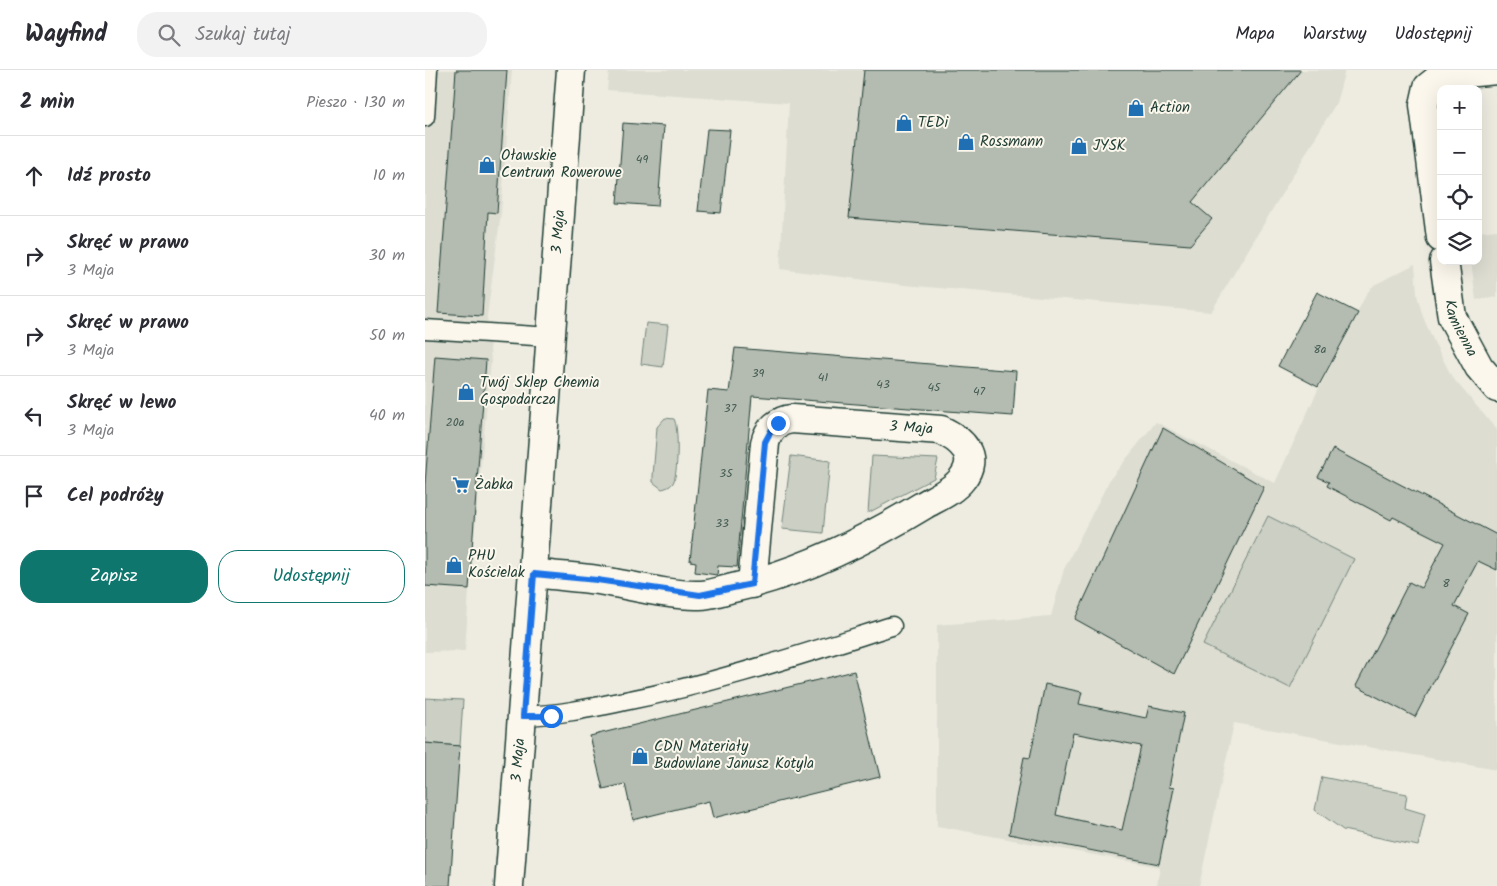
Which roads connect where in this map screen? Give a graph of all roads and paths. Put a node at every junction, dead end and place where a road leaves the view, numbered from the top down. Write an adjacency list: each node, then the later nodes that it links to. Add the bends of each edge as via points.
1 (428, 70): 4 (lane)
2 (571, 70): 8 (street, 3 Maja)
3 (1497, 70): 5 (street, via 1443,75 1428,87 1424,105)
4 (425, 117)
5 (1439, 220)
6 (1445, 265): 9 (street, Kamienna, via 1452,317 1479,367)
7 (425, 329): 8 (lane)
8 (551, 337): 10 (street, 3 Maja)
9 (1497, 388)
10 (534, 574): 11 (street, 3 Maja, via 700,595); 13 (street, 3 Maja)
11 (752, 584): 11 (street, 3 Maja, via 844,549 952,488 967,470 966,448 958,438 941,430 792,418 778,423 765,442)
12 (892, 626): 13 (lane, via 677,691 551,716)
13 (523, 716): 14 (street, 3 Maja)
14 (509, 886)

